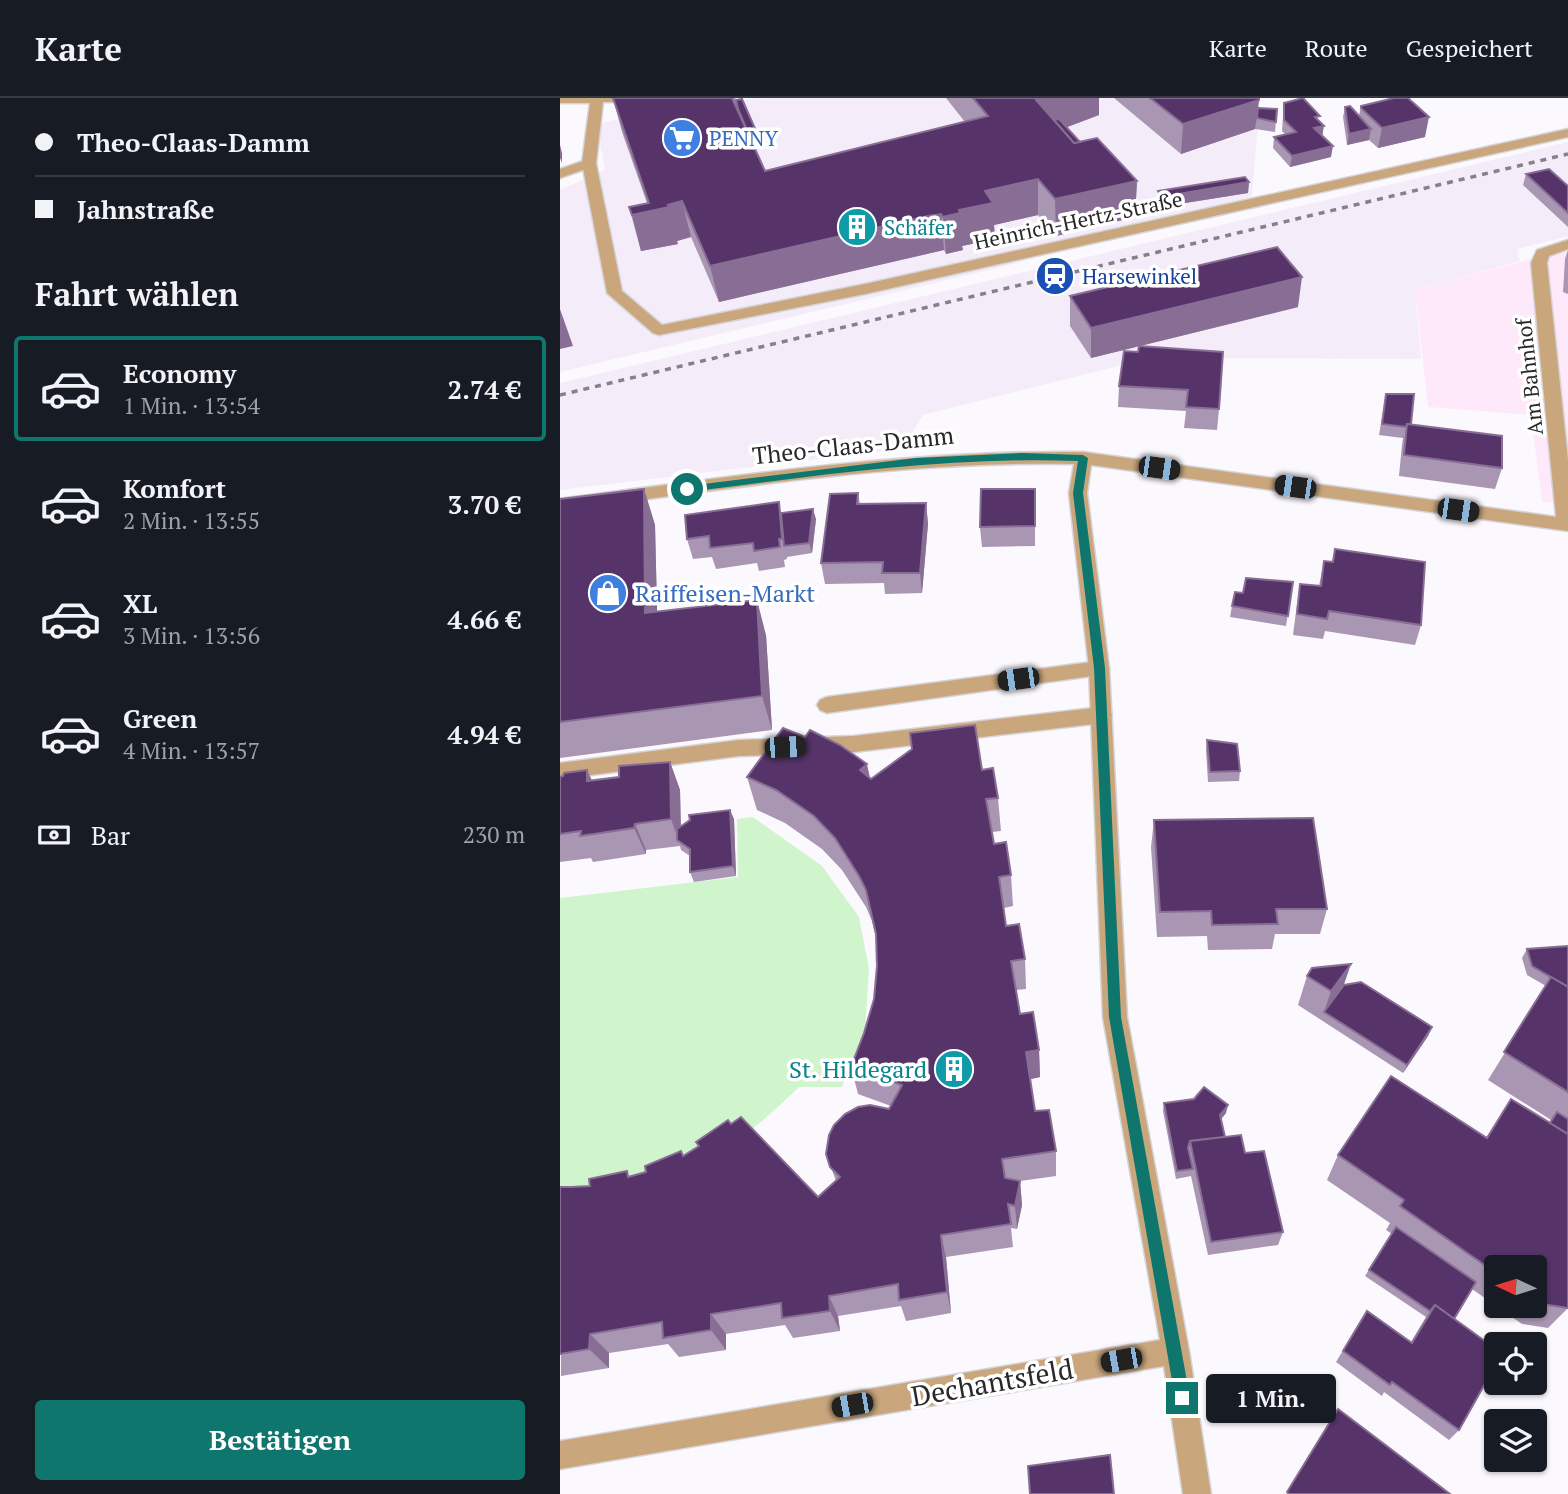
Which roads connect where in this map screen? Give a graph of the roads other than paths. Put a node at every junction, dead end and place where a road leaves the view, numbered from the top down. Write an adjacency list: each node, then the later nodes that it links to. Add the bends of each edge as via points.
1 (624, 98): 3 (street)
2 (560, 99): 3 (street)
3 (597, 100): 5 (street, Heinrich-Hertz-Straße)
4 (1568, 133): 5 (street, Heinrich-Hertz-Straße, via 659,330 615,293)
5 (589, 163): 6 (street)
6 (560, 174)
7 (1568, 244): 12 (street, Am Bahnhof, via 1542,254 1539,262)
8 (1083, 458): 9 (street, Theo-Claas-Damm, via 916,461); 12 (street, Theo-Claas-Damm); 13 (street, via 1078,493)
9 (635, 495): 10 (street, Theo-Claas-Damm); 11 (street)
10 (560, 505)
11 (638, 519)
12 (1567, 525)
13 (1100, 668): 14 (street); 15 (street)
14 (827, 705)
15 (1102, 715): 16 (street, via 854,744 739,748); 17 (street, via 1115,1017)
16 (560, 771)
17 (1175, 1351): 18 (street, Dechantsfeld); 19 (street)
18 (560, 1455)
19 (1197, 1494)

